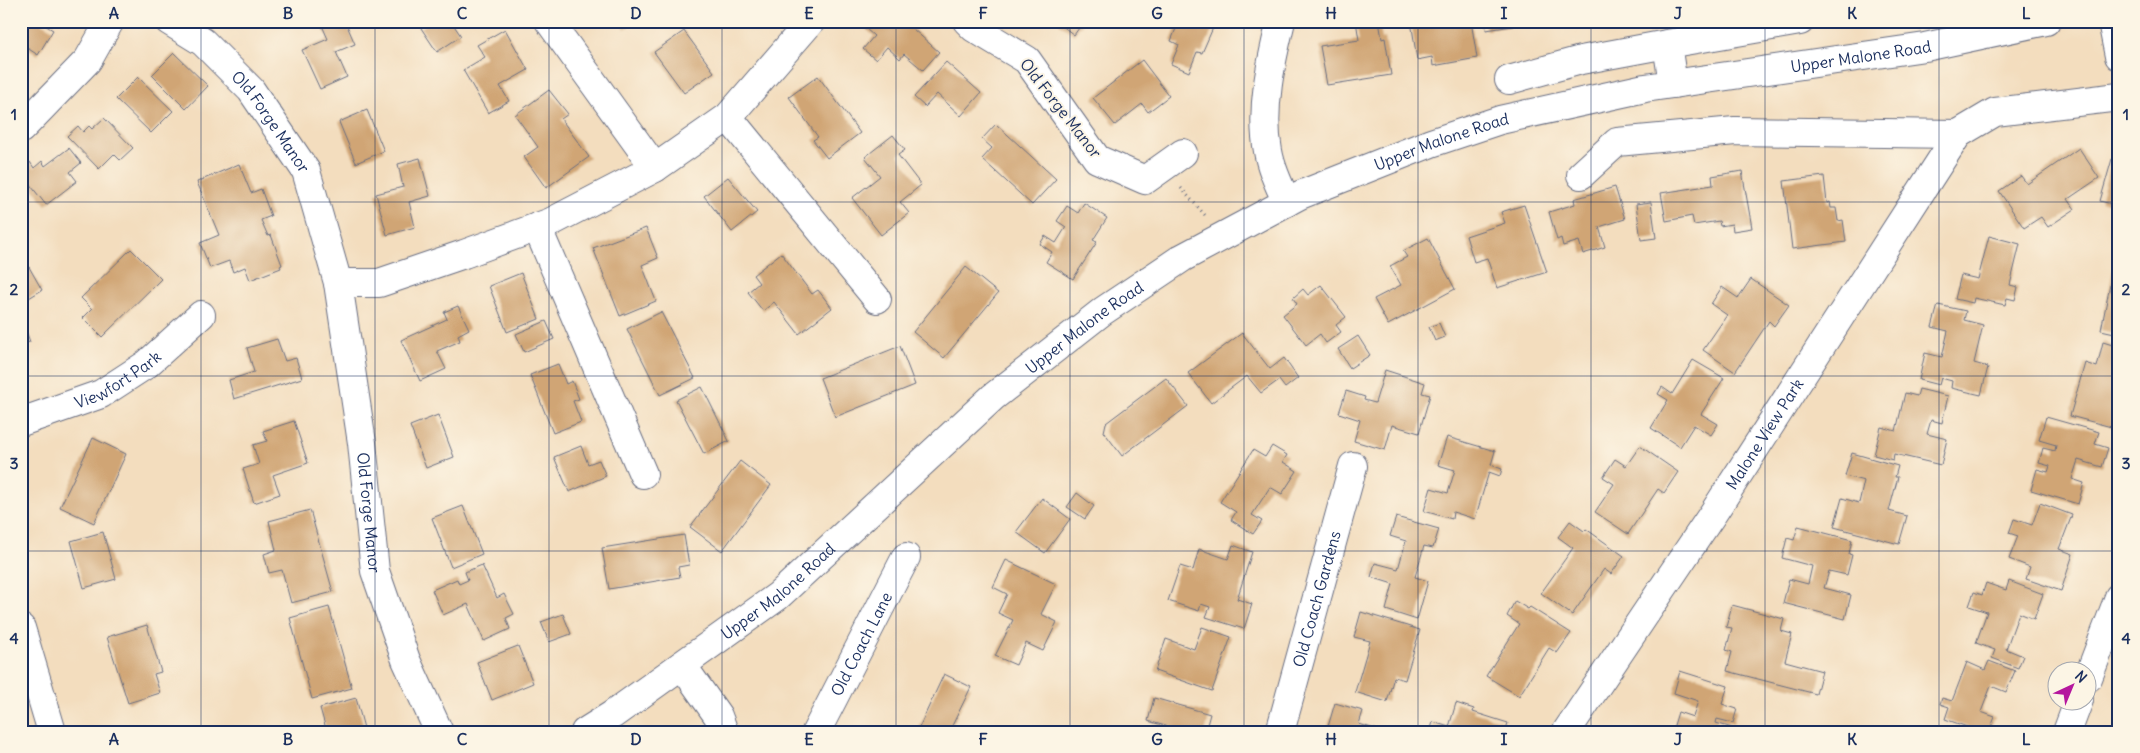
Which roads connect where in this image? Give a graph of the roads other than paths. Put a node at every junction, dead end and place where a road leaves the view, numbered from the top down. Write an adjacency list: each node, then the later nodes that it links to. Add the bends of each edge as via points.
1 (110, 21): 16 (street, via 88,60)
2 (169, 21): 23 (street, Old Forge Manor, via 203,42 251,90 306,171)
3 (549, 21): 19 (street)
4 (811, 21): 15 (street)
5 (967, 21): 18 (street, Old Forge Manor, via 1027,60 1097,158 1144,180)
6 (1281, 21): 21 (street, via 1272,58 1266,112 1268,151)
7 (1800, 21): 10 (street)
8 (2046, 21): 13 (street, Upper Malone Road, via 1925,46)
9 (2112, 21): 11 (street)
10 (1667, 44): 12 (street, via 1581,60); 13 (street)
11 (2119, 56)
12 (1509, 80)
13 (1673, 84): 21 (street, Upper Malone Road, via 1500,120 1431,143)
14 (2119, 97): 17 (street, Malone View Park, via 1995,112)
15 (728, 116): 19 (street); 24 (street)
16 (21, 129)
17 (1958, 134): 20 (street, via 1735,130 1617,142); 41 (street, Malone View Park, via 1720,503)
18 (1172, 160)
19 (655, 168): 22 (street)
20 (1581, 175)
21 (1286, 202): 33 (street, Upper Malone Road, via 1182,258 1103,310 1000,391 778,596)
22 (537, 227): 23 (street, via 379,283); 28 (street)
23 (338, 283): 36 (street, Old Forge Manor, via 362,443 375,571 406,660)
24 (878, 299)
25 (201, 315): 26 (street, Viewfort Park, via 147,364 101,394)
26 (21, 422)
27 (1353, 466): 40 (street, Old Coach Gardens)
28 (643, 474)
29 (906, 557): 39 (street, Old Coach Lane)
30 (2119, 597): 32 (street)
31 (21, 628): 35 (street)
32 (2095, 660)
33 (682, 665): 37 (street, Upper Malone Road); 38 (street, via 718,716)
34 (2075, 710): 42 (street)
35 (52, 732)
36 (439, 732)
37 (585, 732)
38 (724, 732)
39 (816, 732)
40 (1280, 732)
41 (1566, 732)
42 (2067, 732)

